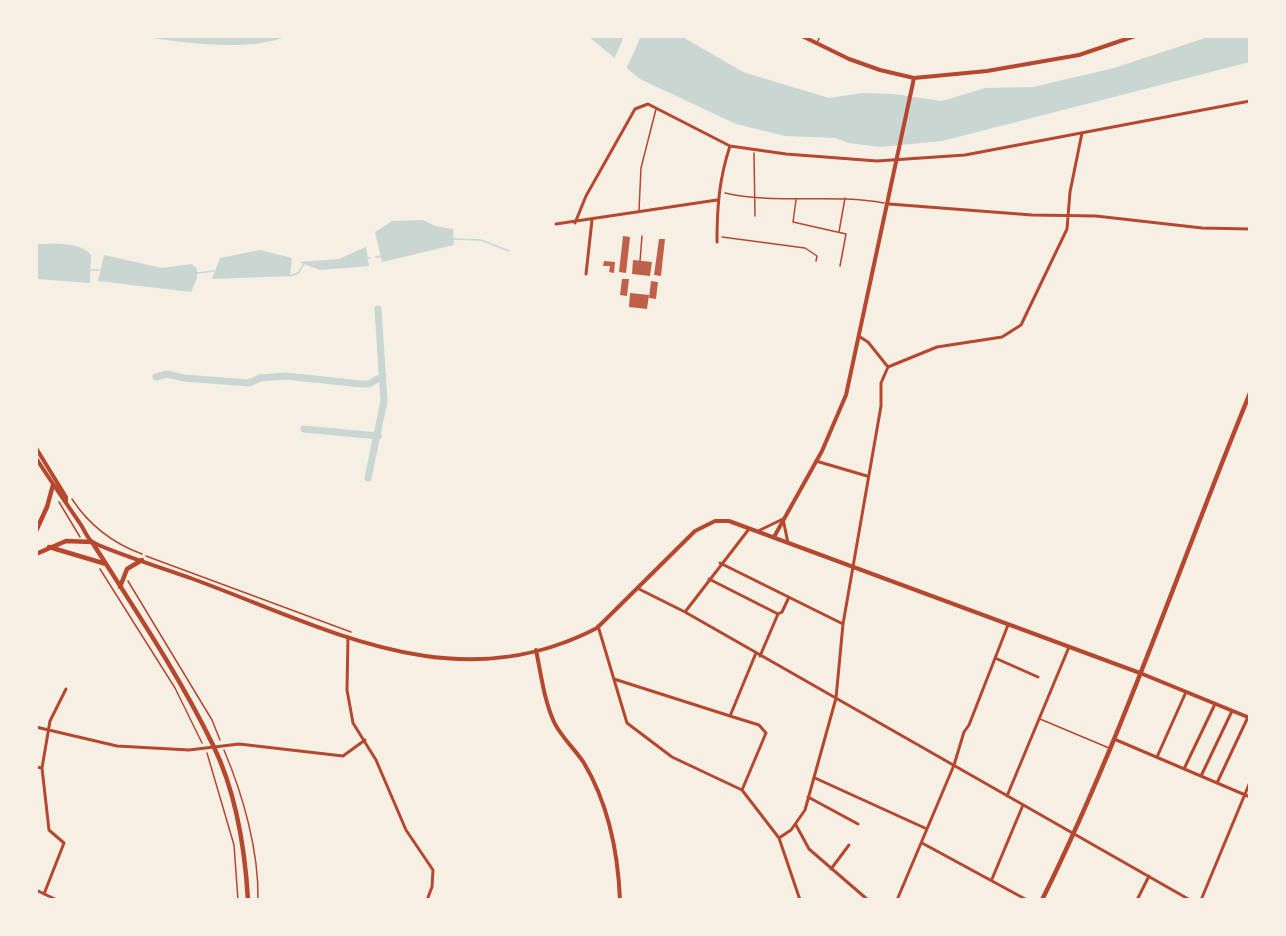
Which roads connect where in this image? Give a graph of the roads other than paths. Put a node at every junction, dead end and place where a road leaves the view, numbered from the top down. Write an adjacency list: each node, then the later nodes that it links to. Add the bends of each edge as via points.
1 (801, 36): 5 (street)
2 (820, 36): 5 (lane)
3 (1135, 36): 4 (street)
4 (1128, 37): 6 (street, via 1078,55 987,71)
5 (817, 43): 6 (street, via 849,59)
6 (914, 78): 11 (street)
7 (1250, 101): 9 (street)
8 (657, 108): 10 (street); 14 (lane, via 640,168); 17 (street, via 648,104 635,109)
9 (1082, 133): 11 (street, via 965,155); 15 (street)
10 (730, 146): 11 (street, via 786,154); 12 (street)
11 (897, 158): 13 (street)
12 (717, 200): 14 (street); 20 (street)
13 (888, 204): 15 (street); 22 (street)
14 (639, 212): 16 (street)
15 (1066, 216): 19 (street); 23 (street, via 1067,229 1021,325 1013,332 937,347)
16 (592, 220): 17 (street); 21 (street)
17 (575, 223): 18 (street)
18 (556, 224)
19 (1250, 230)
20 (717, 242)
21 (586, 274)
22 (860, 337): 23 (street); 27 (street, via 846,395)
23 (888, 367): 28 (street, via 880,383 881,406)
24 (1250, 393): 59 (main road)
25 (36, 448): 30 (street, via 66,496)
26 (36, 458): 29 (street)
27 (816, 461): 28 (street); 31 (street)
28 (867, 476): 43 (street)
29 (53, 485): 30 (street); 33 (main road)
30 (66, 504): 36 (street)
31 (783, 519): 34 (street); 35 (street); 37 (street)
32 (749, 528): 34 (street); 42 (street); 46 (street, via 729,521 704,525)
33 (36, 531)
34 (757, 531): 35 (street)
35 (774, 537): 37 (street)
36 (92, 542): 38 (main road, via 66,541); 40 (street); 41 (main road)
37 (788, 543): 43 (street)
38 (49, 547): 39 (main road); 41 (main road)
39 (36, 554)
40 (142, 560): 45 (main road, via 127,569); 53 (street)
41 (106, 564): 45 (main road)
42 (720, 564): 44 (street); 47 (street)
43 (852, 566): 50 (street); 51 (street)
44 (709, 579): 48 (street); 49 (street)
45 (120, 587): 74 (main road)
46 (637, 588): 48 (street); 52 (street)
47 (789, 597): 49 (street); 50 (street)
48 (685, 612): 56 (street)
49 (778, 614): 57 (street)
50 (843, 624): 64 (street)
51 (1008, 625): 54 (street); 58 (street)
52 (598, 626): 55 (street, via 565,642); 61 (street)
53 (348, 637): 55 (street, via 398,653 454,660 492,659); 73 (street, via 349,704 353,723)
54 (1069, 647): 59 (street); 69 (street)
55 (536, 650): 106 (street, via 554,723 596,786 609,823 619,860)
56 (756, 653): 57 (street); 67 (street)
57 (760, 656): 64 (street)
58 (995, 658): 60 (street); 77 (street)
59 (1140, 673): 63 (street); 72 (main road)
60 (1038, 677)
61 (613, 678): 67 (street); 85 (street, via 627,723 672,756)
62 (66, 688): 71 (street)
63 (1186, 692): 65 (street); 76 (street)
64 (836, 698): 77 (street); 82 (street)
65 (1215, 704): 66 (street); 80 (street)
66 (1232, 711): 68 (street); 81 (street)
67 (730, 716): 85 (street, via 759,725 766,733)
68 (1249, 718): 84 (street)
69 (1040, 719): 75 (lane); 87 (street)
70 (36, 727): 71 (street)
71 (49, 731): 74 (street, via 117,746 189,750); 79 (street)
72 (1114, 739): 75 (main road); 76 (street)
73 (365, 740): 74 (street, via 343,756 238,744); 105 (street, via 406,830 433,870)
74 (214, 746): 104 (main road, via 246,860)
75 (1110, 748): 94 (main road)
76 (1157, 757): 80 (street)
77 (954, 765): 87 (street); 93 (street)
78 (36, 768): 79 (street)
79 (42, 768): 102 (street, via 49,830 64,843)
80 (1184, 768): 81 (street)
81 (1202, 776): 84 (street)
82 (815, 778): 89 (street); 93 (street)
83 (1250, 782): 86 (street)
84 (1217, 783): 86 (street)
85 (742, 789): 95 (street)
86 (1244, 794): 88 (street); 114 (street)
87 (1007, 796): 90 (street)
88 (1250, 796)
89 (808, 797): 91 (street); 92 (street)
90 (1023, 805): 94 (street); 100 (street)
91 (858, 824)
92 (796, 825): 95 (street); 98 (street, via 809,849)
93 (927, 829): 96 (street)
94 (1075, 834): 99 (street); 111 (main road)
95 (779, 838): 107 (street)
96 (922, 843): 100 (street); 109 (street)
97 (849, 845): 98 (street)
98 (831, 869): 108 (street)
99 (1149, 876): 112 (street); 113 (street)
100 (992, 879): 110 (street)
101 (36, 890): 102 (street)
102 (44, 894): 103 (street)
103 (57, 900)
104 (248, 900)
105 (427, 900)
106 (620, 900)
107 (800, 900)
108 (868, 900)
109 (897, 900)
110 (1027, 900)
111 (1042, 900)
112 (1137, 900)
113 (1190, 900)
114 (1201, 900)

